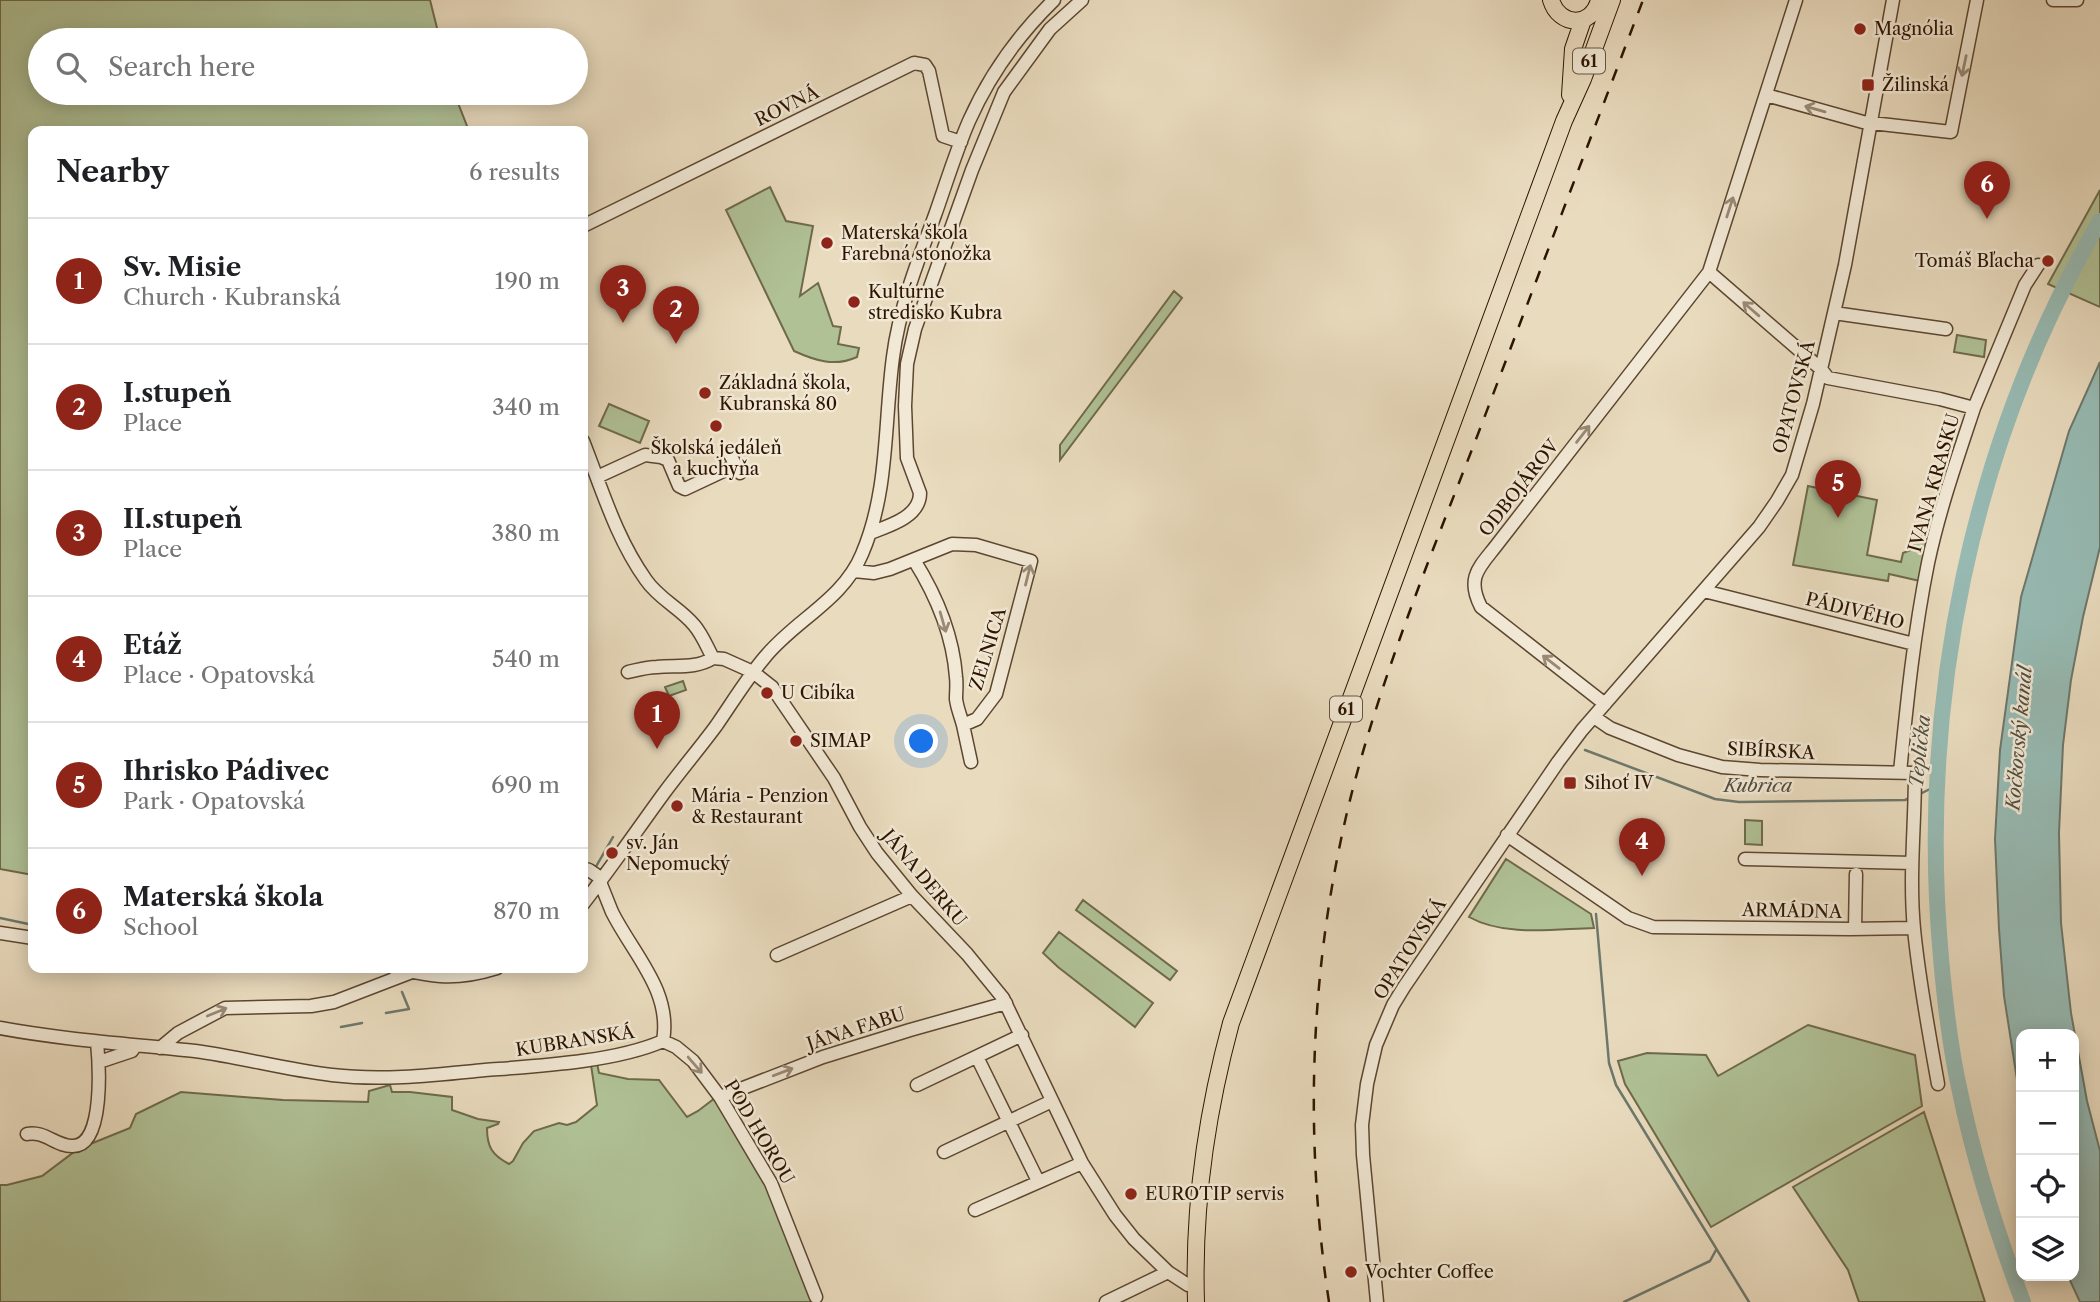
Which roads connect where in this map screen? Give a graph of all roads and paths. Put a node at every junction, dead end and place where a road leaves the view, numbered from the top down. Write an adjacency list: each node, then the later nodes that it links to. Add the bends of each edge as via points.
1 (1054, 0): 11 (street)
2 (1082, 0): 14 (street)
3 (1551, 0): 12 (main road, 61)
4 (1599, 0): 13 (main road, 61, via 1594,12)
5 (1612, 0): 19 (main road, 61)
6 (1796, 0): 18 (street)
7 (1893, 0): 20 (street, OPATOVSKÁ)
8 (1977, 0): 20 (street, one-way to 20, via 1951,132)
9 (2053, 0): 10 (street)
10 (2077, 0)
11 (1037, 17): 14 (street); 16 (street)
12 (1564, 18): 13 (main road); 15 (main road, 61)
13 (1583, 20): 15 (main road, 61)
14 (1050, 29): 17 (street)
15 (1573, 49): 19 (main road, 61)
16 (988, 83): 17 (street); 21 (street)
17 (1004, 92): 23 (street)
18 (1766, 95): 20 (street, one-way to 18); 28 (street, one-way to 18)
19 (1564, 121): 89 (main road, 61, via 1231,1023 1202,1157)
20 (1870, 123): 29 (street, OPATOVSKÁ)
21 (961, 142): 22 (street); 24 (street, ROVNÁ, via 943,136 929,72 925,65 914,63)
22 (954, 163): 23 (street); 25 (street)
23 (972, 170): 26 (street)
24 (588, 224)
25 (925, 241): 26 (street); 30 (street)
26 (944, 247): 32 (street)
27 (2038, 265): 36 (street, via 2025,285)
28 (1709, 272): 33 (street, IVANA KRASKU, one-way to 28); 50 (street, ODBOJÁROV, one-way to 28, via 1481,607 1474,577)
29 (1834, 313): 31 (street); 33 (street, OPATOVSKÁ)
30 (899, 324): 32 (street); 34 (street)
31 (1946, 328)
32 (915, 329): 35 (street)
33 (1821, 369): 36 (street, IVANA KRASKU, via 1828,378); 45 (street, OPATOVSKÁ, via 1791,475 1759,527)
34 (888, 405): 35 (street); 39 (street)
35 (905, 406): 40 (street)
36 (1974, 408): 46 (street, IVANA KRASKU, via 1933,543)
37 (728, 451): 41 (street, via 738,469 685,489 679,486 668,460 661,457 645,455)
38 (588, 454): 41 (street)
39 (885, 458): 40 (street); 42 (street)
40 (907, 458): 42 (street, via 920,493 919,503 901,520)
41 (597, 477): 47 (street, via 635,564 657,594 693,624)
42 (870, 533): 44 (street)
43 (914, 560): 44 (street, ZELNICA, via 874,573); 52 (street, ZELNICA, one-way to 52, via 941,612); 52 (street, ZELNICA, one-way to 43, via 977,719 996,694 1031,561 975,544 951,544)
44 (854, 571): 49 (street, via 841,589 773,647)
45 (1704, 591): 46 (street, PÁDIVÉHO); 50 (street, OPATOVSKÁ)
46 (1914, 644): 54 (street, PÁDIVÉHO)
47 (713, 658): 48 (street, via 686,666); 49 (street)
48 (628, 672)
49 (754, 672): 59 (street); 60 (street, JÁNA DERKU, via 772,687 834,778 860,828)
50 (1605, 704): 51 (street, OPATOVSKÁ)
51 (1594, 717): 54 (street, SIBÍRSKA, via 1678,755 1722,767); 55 (street, OPATOVSKÁ)
52 (963, 725): 53 (street)
53 (971, 762)
54 (1900, 772): 57 (street, SIBÍRSKA, via 1915,779)
55 (1507, 835): 62 (street, ARMÁDNA, via 1628,918 1653,928); 93 (street, OPATOVSKÁ, via 1404,987 1373,1056 1363,1140)
56 (1745, 859): 57 (street)
57 (1912, 863): 61 (street)
58 (1856, 874): 62 (street)
59 (594, 875): 72 (street, via 662,1002)
60 (912, 896): 65 (street); 69 (street, JÁNA DERKU)
61 (1914, 928): 62 (street, ARMÁDNA); 78 (street)
62 (1855, 929)
63 (0, 933): 64 (street)
64 (28, 936)
65 (777, 955)
66 (410, 973): 75 (street, one-way to 66, via 225,1008 334,1002)
67 (418, 973): 68 (street, via 448,978)
68 (478, 973)
69 (1006, 1003): 71 (street, JÁNA DERKU); 80 (street, JÁNA FABU, one-way to 69, via 823,1057)
70 (0, 1028): 73 (street, KUBRANSKÁ)
71 (1022, 1035): 76 (street); 81 (street, JÁNA DERKU)
72 (663, 1041): 75 (street, KUBRANSKÁ, via 570,1062 372,1079); 80 (street, POD HOROU, one-way to 80, via 694,1061)
73 (97, 1042): 74 (street, KUBRANSKÁ); 77 (street)
74 (135, 1046): 75 (street, KUBRANSKÁ); 77 (street)
75 (160, 1048)
76 (977, 1057): 79 (street); 82 (street)
77 (99, 1062): 83 (street, via 94,1126 84,1141 74,1146)
78 (1938, 1084)
79 (917, 1085)
80 (720, 1097): 90 (street, POD HOROU, via 771,1183)
81 (1052, 1101): 82 (street); 85 (street, JÁNA DERKU)
82 (1008, 1120): 84 (street); 86 (street)
83 (27, 1134)
84 (944, 1152)
85 (1082, 1163): 86 (street); 88 (street, JÁNA DERKU, via 1134,1239)
86 (1038, 1181): 87 (street)
87 (975, 1210)
88 (1168, 1272): 89 (street, JÁNA DERKU, via 1188,1285); 91 (street)
89 (1196, 1284): 92 (main road, 61)
90 (816, 1297)
91 (1107, 1302)
92 (1196, 1302)
93 (1377, 1302)

